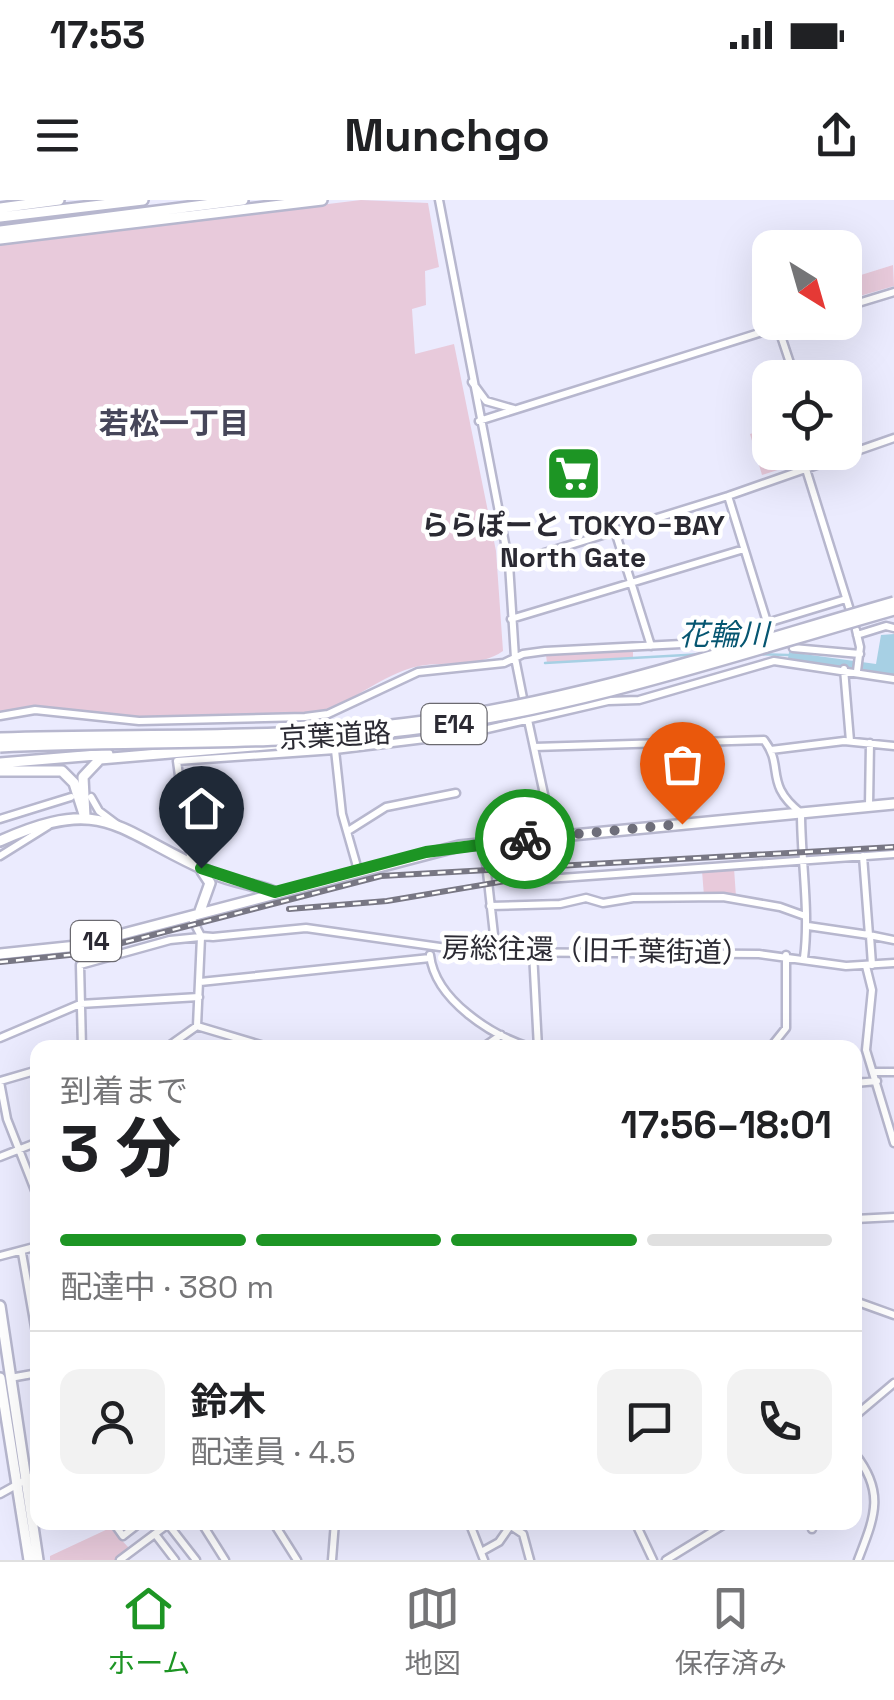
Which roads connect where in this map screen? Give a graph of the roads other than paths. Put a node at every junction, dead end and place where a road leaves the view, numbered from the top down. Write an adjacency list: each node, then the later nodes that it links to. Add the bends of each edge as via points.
1 (59, 200): 6 (highway)
2 (144, 200): 7 (highway)
3 (243, 200): 8 (highway)
4 (322, 200): 9 (highway)
5 (438, 200): 13 (street)
6 (0, 208)
7 (0, 217)
8 (0, 231)
9 (0, 240)
10 (894, 292): 11 (street)
11 (862, 302)
12 (752, 335): 14 (street)
13 (471, 380): 14 (street, via 486,401); 15 (street)
14 (515, 409): 15 (street)
15 (479, 421): 23 (street)
16 (894, 438): 17 (street)
17 (862, 446)
18 (794, 470): 20 (street)
19 (805, 470): 28 (street, via 848,603)
20 (728, 496): 21 (street); 22 (street)
21 (615, 531): 23 (street); 24 (street)
22 (744, 549): 24 (street); 28 (street)
23 (509, 564): 27 (street)
24 (632, 584): 27 (street); 30 (street)
25 (894, 602): 40 (highway, 京葉道路 / E14, bridge, via 628,677 424,721)
26 (894, 610): 39 (highway, 京葉道路 / E14, bridge, via 553,704)
27 (511, 619): 33 (street)
28 (767, 622): 30 (street, via 701,642)
29 (894, 628): 32 (street, via 856,632)
30 (651, 646): 33 (street)
31 (793, 648): 32 (street)
32 (859, 656): 35 (street)
33 (514, 658): 37 (street, via 418,672 305,718 139,722 35,710); 38 (street)
34 (844, 669): 35 (street); 38 (street, via 774,661 639,700); 41 (street)
35 (858, 670): 36 (street)
36 (894, 680)
37 (0, 716)
38 (528, 720): 45 (street); 46 (street)
39 (342, 736): 44 (highway, 京葉道路 / E14, bridge); 48 (highway, bridge)
40 (0, 738)
41 (850, 741): 42 (street); 47 (street)
42 (870, 743): 43 (street); 55 (street)
43 (894, 746)
44 (0, 747)
45 (534, 748): 47 (street, via 744,739 764,740); 62 (street)
46 (335, 750): 61 (street); 69 (street, via 176,763)
47 (771, 750): 56 (street, via 779,793)
48 (136, 753): 49 (highway); 57 (highway, via 89,766)
49 (0, 763)
50 (0, 771): 57 (highway, via 62,771 74,782)
51 (456, 793): 61 (street, via 386,807)
52 (70, 797): 58 (street)
53 (91, 797): 60 (street)
54 (894, 804): 55 (highway, 14)
55 (868, 806): 56 (highway, 14)
56 (800, 812): 62 (highway, 14); 68 (street)
57 (86, 817): 59 (highway); 60 (highway)
58 (0, 819)
59 (56, 819): 64 (highway); 66 (street)
60 (120, 827): 69 (highway)
61 (348, 830): 70 (street)
62 (553, 836): 63 (highway, 14)
63 (516, 840): 70 (highway, 14); 73 (street, via 485,850)
64 (0, 841)
65 (894, 854): 67 (street)
66 (0, 856)
67 (863, 856): 68 (street); 78 (street)
68 (802, 860): 71 (street); 75 (street)
69 (196, 866): 72 (highway); 74 (highway, via 210,883)
70 (358, 870): 72 (highway, 14)
71 (547, 879)
72 (275, 892): 74 (highway, 14)
73 (490, 906): 75 (street, via 724,897); 82 (street)
74 (194, 914): 77 (street); 83 (highway, 14, via 77,946)
75 (805, 916): 76 (street)
76 (808, 926): 78 (street); 86 (street)
77 (201, 936): 80 (street, 房総往還（旧千葉街道）, via 306,928); 89 (street); 91 (street, 房総往還（旧千葉街道）, via 80,965)
78 (869, 936): 79 (street); 88 (street)
79 (894, 940)
80 (430, 946): 82 (street, 房総往還（旧千葉街道）); 85 (street)
81 (533, 952): 82 (street, 房総往還（旧千葉街道）); 84 (street, 房総往還（旧千葉街道）); 100 (street)
82 (496, 953)
83 (0, 954)
84 (786, 955): 86 (street, 房総往還（旧千葉街道）); 101 (street, via 786,1028)
85 (430, 958): 89 (street); 93 (street, via 456,1001)
86 (804, 958): 88 (street, 房総往還（旧千葉街道）)
87 (894, 963): 88 (street, 房総往還（旧千葉街道）)
88 (869, 965): 103 (street, via 866,1050)
89 (200, 982): 90 (street)
90 (199, 997): 91 (street); 92 (street)
91 (80, 1004): 94 (street); 95 (street)
92 (197, 1026): 96 (street); 97 (street)
93 (501, 1035): 98 (street); 99 (street)
94 (0, 1038)
95 (82, 1040)
96 (177, 1040)
97 (244, 1040)
98 (494, 1040)
99 (514, 1040)
100 (535, 1040)
101 (776, 1040)
102 (30, 1072): 105 (street)
103 (873, 1072): 104 (street); 106 (street)
104 (894, 1072)
105 (0, 1081): 111 (street)
106 (877, 1081): 107 (street); 108 (street)
107 (862, 1082)
108 (893, 1125): 109 (street)
109 (894, 1143)
110 (30, 1145): 111 (street)
111 (19, 1150): 112 (street); 113 (street)
112 (0, 1158)
113 (30, 1178)
114 (894, 1217): 115 (street)
115 (862, 1219)
116 (30, 1249): 117 (street)
117 (22, 1252): 118 (street); 119 (street)
118 (0, 1256)
119 (30, 1293)
120 (862, 1303): 122 (street)
121 (0, 1306): 124 (highway)
122 (894, 1314)
123 (30, 1374): 124 (street)
124 (4, 1378): 127 (highway); 130 (highway)
125 (894, 1383): 126 (street)
126 (862, 1410)
127 (5, 1440): 130 (highway)
128 (862, 1464): 159 (street, via 877,1504)
129 (30, 1478): 130 (street)
130 (21, 1484): 131 (street); 132 (highway); 148 (highway)
131 (0, 1494)
132 (30, 1524)
133 (31, 1530): 149 (highway)
134 (160, 1530): 144 (street)
135 (173, 1530): 151 (street)
136 (207, 1530): 152 (street)
137 (279, 1530): 145 (street)
138 (334, 1530): 155 (street)
139 (472, 1530): 146 (street)
140 (508, 1530): 146 (street)
141 (519, 1530): 156 (street)
142 (639, 1530): 157 (street)
143 (715, 1530): 158 (street)
144 (154, 1534): 147 (street); 150 (street)
145 (290, 1549): 153 (street); 154 (street)
146 (482, 1556)
147 (171, 1559)
148 (29, 1560)
149 (38, 1560)
150 (120, 1560)
151 (196, 1560)
152 (225, 1560)
153 (289, 1560)
154 (297, 1560)
155 (332, 1560)
156 (530, 1560)
157 (653, 1560)
158 (666, 1560)
159 (858, 1560)

